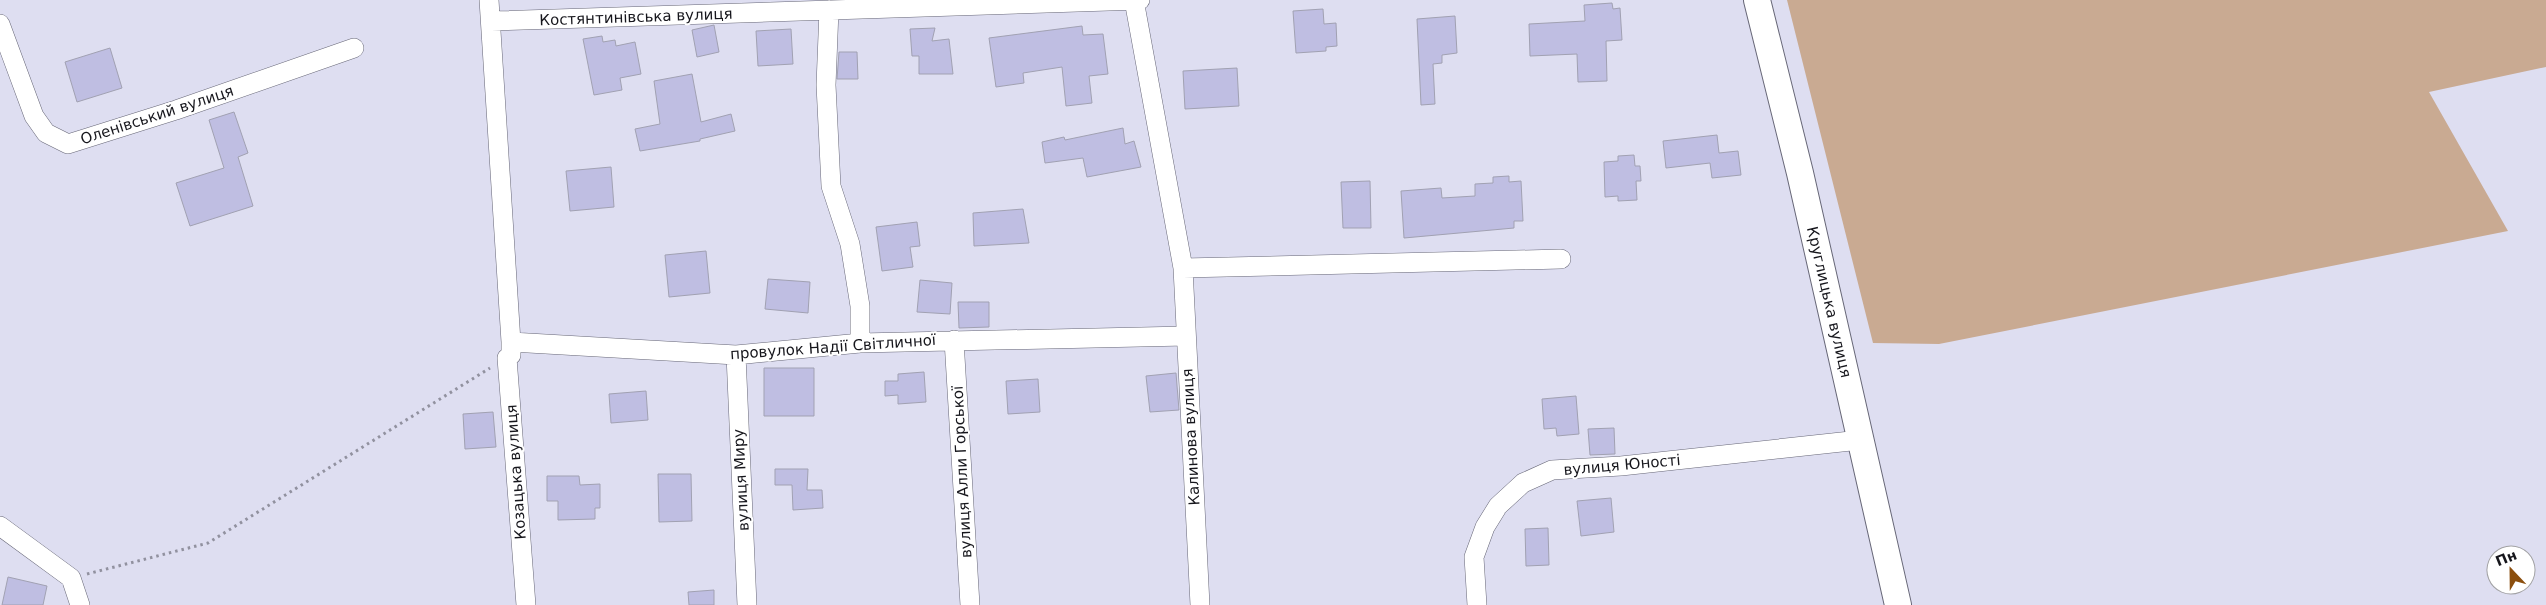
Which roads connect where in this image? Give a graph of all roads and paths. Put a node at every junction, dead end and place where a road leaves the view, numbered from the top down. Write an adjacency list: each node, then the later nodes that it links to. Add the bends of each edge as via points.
1 (489, 0): 6 (street, Козацька вулиця)
2 (1134, 0): 3 (street, Костянтинівська вулиця); 5 (street, Костянтинівська вулиця); 10 (street, Калинова вулиця)
3 (1140, 0)
4 (1756, 0): 16 (street, Круглицька вулиця, via 1800,172)
5 (829, 10): 6 (street, Костянтинівська вулиця); 13 (street, via 826,85 831,186 850,244 860,306)
6 (491, 21): 14 (street, Козацька вулиця)
7 (0, 24): 8 (street, Оленівський вулиця, via 34,116 46,133 68,144)
8 (354, 48)
9 (1561, 259): 10 (street)
10 (1183, 268): 11 (street, Калинова вулиця)
11 (1186, 336): 12 (street, провулок Надії Світличної); 23 (street, Калинова вулиця)
12 (954, 340): 13 (street, провулок Надії Світличної); 22 (street, вулиця Алли Горської)
13 (860, 342): 15 (street, провулок Надії Світличної)
14 (509, 350): 15 (street, провулок Надії Світличної); 18 (path, via 208,543); 20 (street, Козацька вулиця)
15 (736, 355): 21 (street, вулиця Миру)
16 (1860, 440): 24 (street, вулиця Юності, via 1621,466 1552,470 1523,483 1498,506 1485,527 1474,557); 25 (street, Круглицька вулиця)
17 (0, 526): 18 (street)
18 (71, 578): 19 (street)
19 (80, 605)
20 (526, 605)
21 (747, 605)
22 (970, 605)
23 (1200, 605)
24 (1477, 605)
25 (1898, 605)

